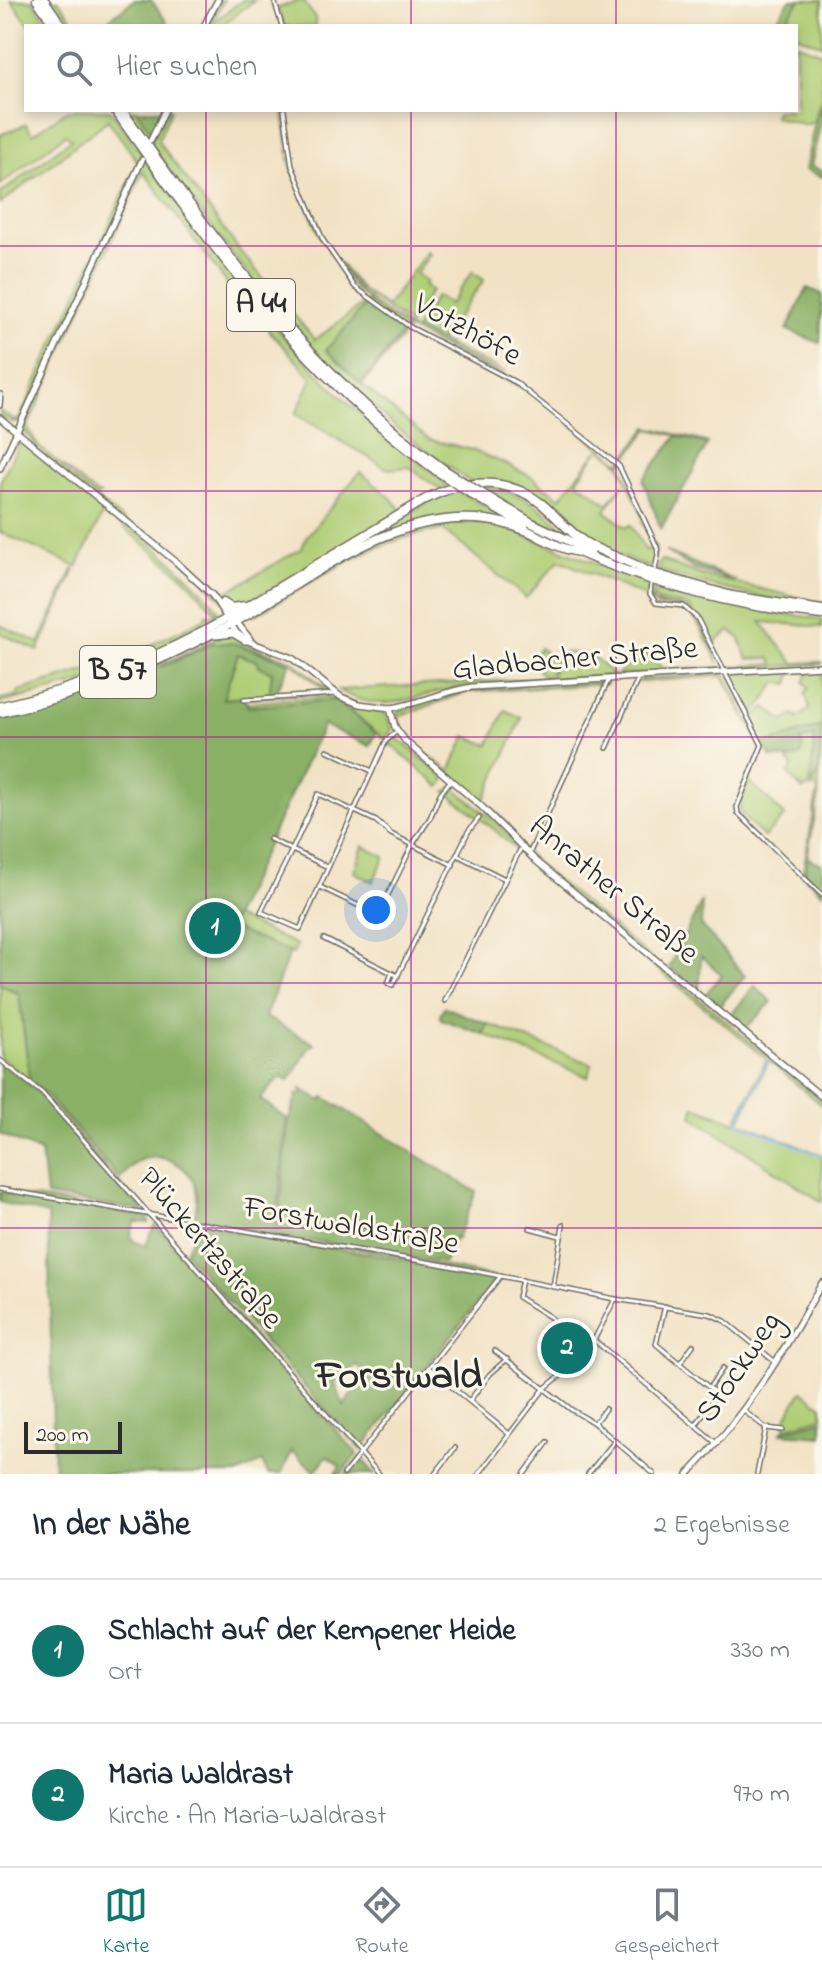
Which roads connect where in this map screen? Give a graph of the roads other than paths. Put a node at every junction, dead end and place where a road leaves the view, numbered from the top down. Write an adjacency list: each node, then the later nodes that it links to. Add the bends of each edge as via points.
1 (37, 0): 5 (highway)
2 (44, 0): 6 (highway)
3 (218, 0): 7 (main road)
4 (274, 0): 8 (street)
5 (54, 24)
6 (61, 24)
7 (205, 24)
8 (281, 24)
9 (116, 112): 20 (highway, A 44, via 217,250 285,332 359,408)
10 (123, 112): 20 (highway, A 44, via 211,234 291,330 373,413)
11 (164, 112): 13 (main road)
12 (284, 112): 23 (street, Votzhöfe, via 292,166 323,240 355,287 410,327 515,382 619,466 657,547)
13 (151, 140)
14 (140, 164): 18 (main road)
15 (1, 394): 16 (street)
16 (0, 406)
17 (0, 417): 18 (main road)
18 (18, 431): 19 (main road); 25 (main road)
19 (0, 468)
20 (440, 470): 21 (highway, A 44, bridge)
21 (476, 494): 22 (highway, A 44); 23 (highway, A 44, via 568,541)
22 (580, 552): 28 (highway, A 44, via 705,595 765,608); 29 (highway, via 497,522 419,523 364,546)
23 (652, 572): 27 (highway, via 585,542 523,493 498,484 470,483 430,497); 28 (highway, A 44, via 732,596)
24 (651, 584): 34 (street, via 656,603 683,606 694,614)
25 (212, 595): 26 (main road); 29 (main road)
26 (223, 603): 27 (highway, via 236,608); 29 (main road)
27 (250, 605): 29 (highway)
28 (822, 612)
29 (231, 620): 30 (main road, B 57); 31 (main road); 32 (main road); 39 (main road, B 57, via 115,674)
30 (210, 635): 31 (main road, via 233,633); 41 (main road, B 57, via 118,679)
31 (245, 640): 32 (main road)
32 (264, 648): 37 (main road, via 292,658)
33 (822, 666): 34 (main road, Gladbacher Straße)
34 (723, 672): 35 (main road, Gladbacher Straße); 59 (street, via 762,745 738,813)
35 (639, 677): 36 (main road, Gladbacher Straße); 43 (street)
36 (609, 679): 40 (main road, Gladbacher Straße, via 472,687); 53 (street)
37 (336, 694): 38 (street, Gladbacher Straße); 40 (main road, Gladbacher Straße)
38 (244, 700)
39 (0, 706)
40 (390, 708): 42 (main road, Anrather Straße)
41 (0, 713)
42 (397, 731): 45 (street, via 386,741); 46 (main road, Anrather Straße)
43 (607, 748)
44 (327, 750): 45 (street)
45 (372, 771): 47 (street)
46 (451, 780): 50 (street); 53 (main road, Anrather Straße)
47 (354, 810): 50 (street); 51 (street, via 318,794); 56 (street)
48 (479, 818): 54 (street)
49 (270, 839): 51 (street)
50 (413, 844): 55 (street); 58 (street, via 378,915)
51 (292, 850): 56 (street); 58 (street, via 261,912 300,929)
52 (520, 850): 57 (street)
53 (529, 854): 65 (main road, Anrather Straße)
54 (457, 855): 55 (street); 57 (street)
55 (453, 865): 62 (street)
56 (328, 867): 58 (street)
57 (505, 879): 63 (street)
58 (320, 887)
59 (822, 895)
60 (324, 939): 61 (street)
61 (392, 973): 62 (street); 62 (street, via 388,983 393,985)
62 (398, 976)
63 (445, 1001)
64 (0, 1060): 67 (street, Plückertzstraße, via 42,1093)
65 (822, 1097)
66 (0, 1189): 67 (street, Forstwaldstraße)
67 (150, 1216): 71 (street, Forstwaldstraße); 100 (street, Plückertzstraße)
68 (563, 1225): 70 (street)
69 (530, 1228): 70 (street)
70 (560, 1236): 74 (street)
71 (500, 1277): 72 (street, Forstwaldstraße); 84 (street)
72 (522, 1280): 74 (street, Forstwaldstraße); 79 (street, via 518,1297 550,1317)
73 (822, 1283): 83 (main road, Stockweg)
74 (553, 1287): 75 (street, Forstwaldstraße)
75 (615, 1299): 76 (street, Forstwaldstraße); 77 (street)
76 (665, 1306): 82 (street, via 656,1344); 83 (street, Forstwaldstraße, via 725,1321)
77 (594, 1340): 79 (street); 92 (street)
78 (693, 1345): 82 (street)
79 (585, 1350): 87 (street)
80 (495, 1351): 81 (street)
81 (507, 1359): 87 (street); 88 (street)
82 (680, 1363): 86 (street)
83 (777, 1363): 90 (main road, Stockweg)
84 (429, 1368): 88 (street); 100 (street)
85 (723, 1368): 86 (street)
86 (710, 1386): 92 (street, via 717,1398)
87 (544, 1389): 91 (street); 95 (street)
88 (469, 1401): 95 (street)
89 (605, 1409): 91 (street)
90 (744, 1411): 93 (street); 98 (main road, Stockweg)
91 (594, 1423): 96 (street)
92 (695, 1425): 98 (street)
93 (766, 1428): 94 (street); 109 (street)
94 (783, 1430)
95 (510, 1435): 104 (street)
96 (615, 1441): 106 (street); 107 (street)
97 (548, 1442): 105 (street)
98 (717, 1445): 108 (main road, Stockweg)
99 (455, 1448): 103 (street)
100 (360, 1453): 101 (street); 102 (street, Plückertzstraße)
101 (344, 1474)
102 (379, 1474)
103 (435, 1474)
104 (479, 1474)
105 (524, 1474)
106 (588, 1474)
107 (654, 1474)
108 (688, 1474)
109 (757, 1474)

